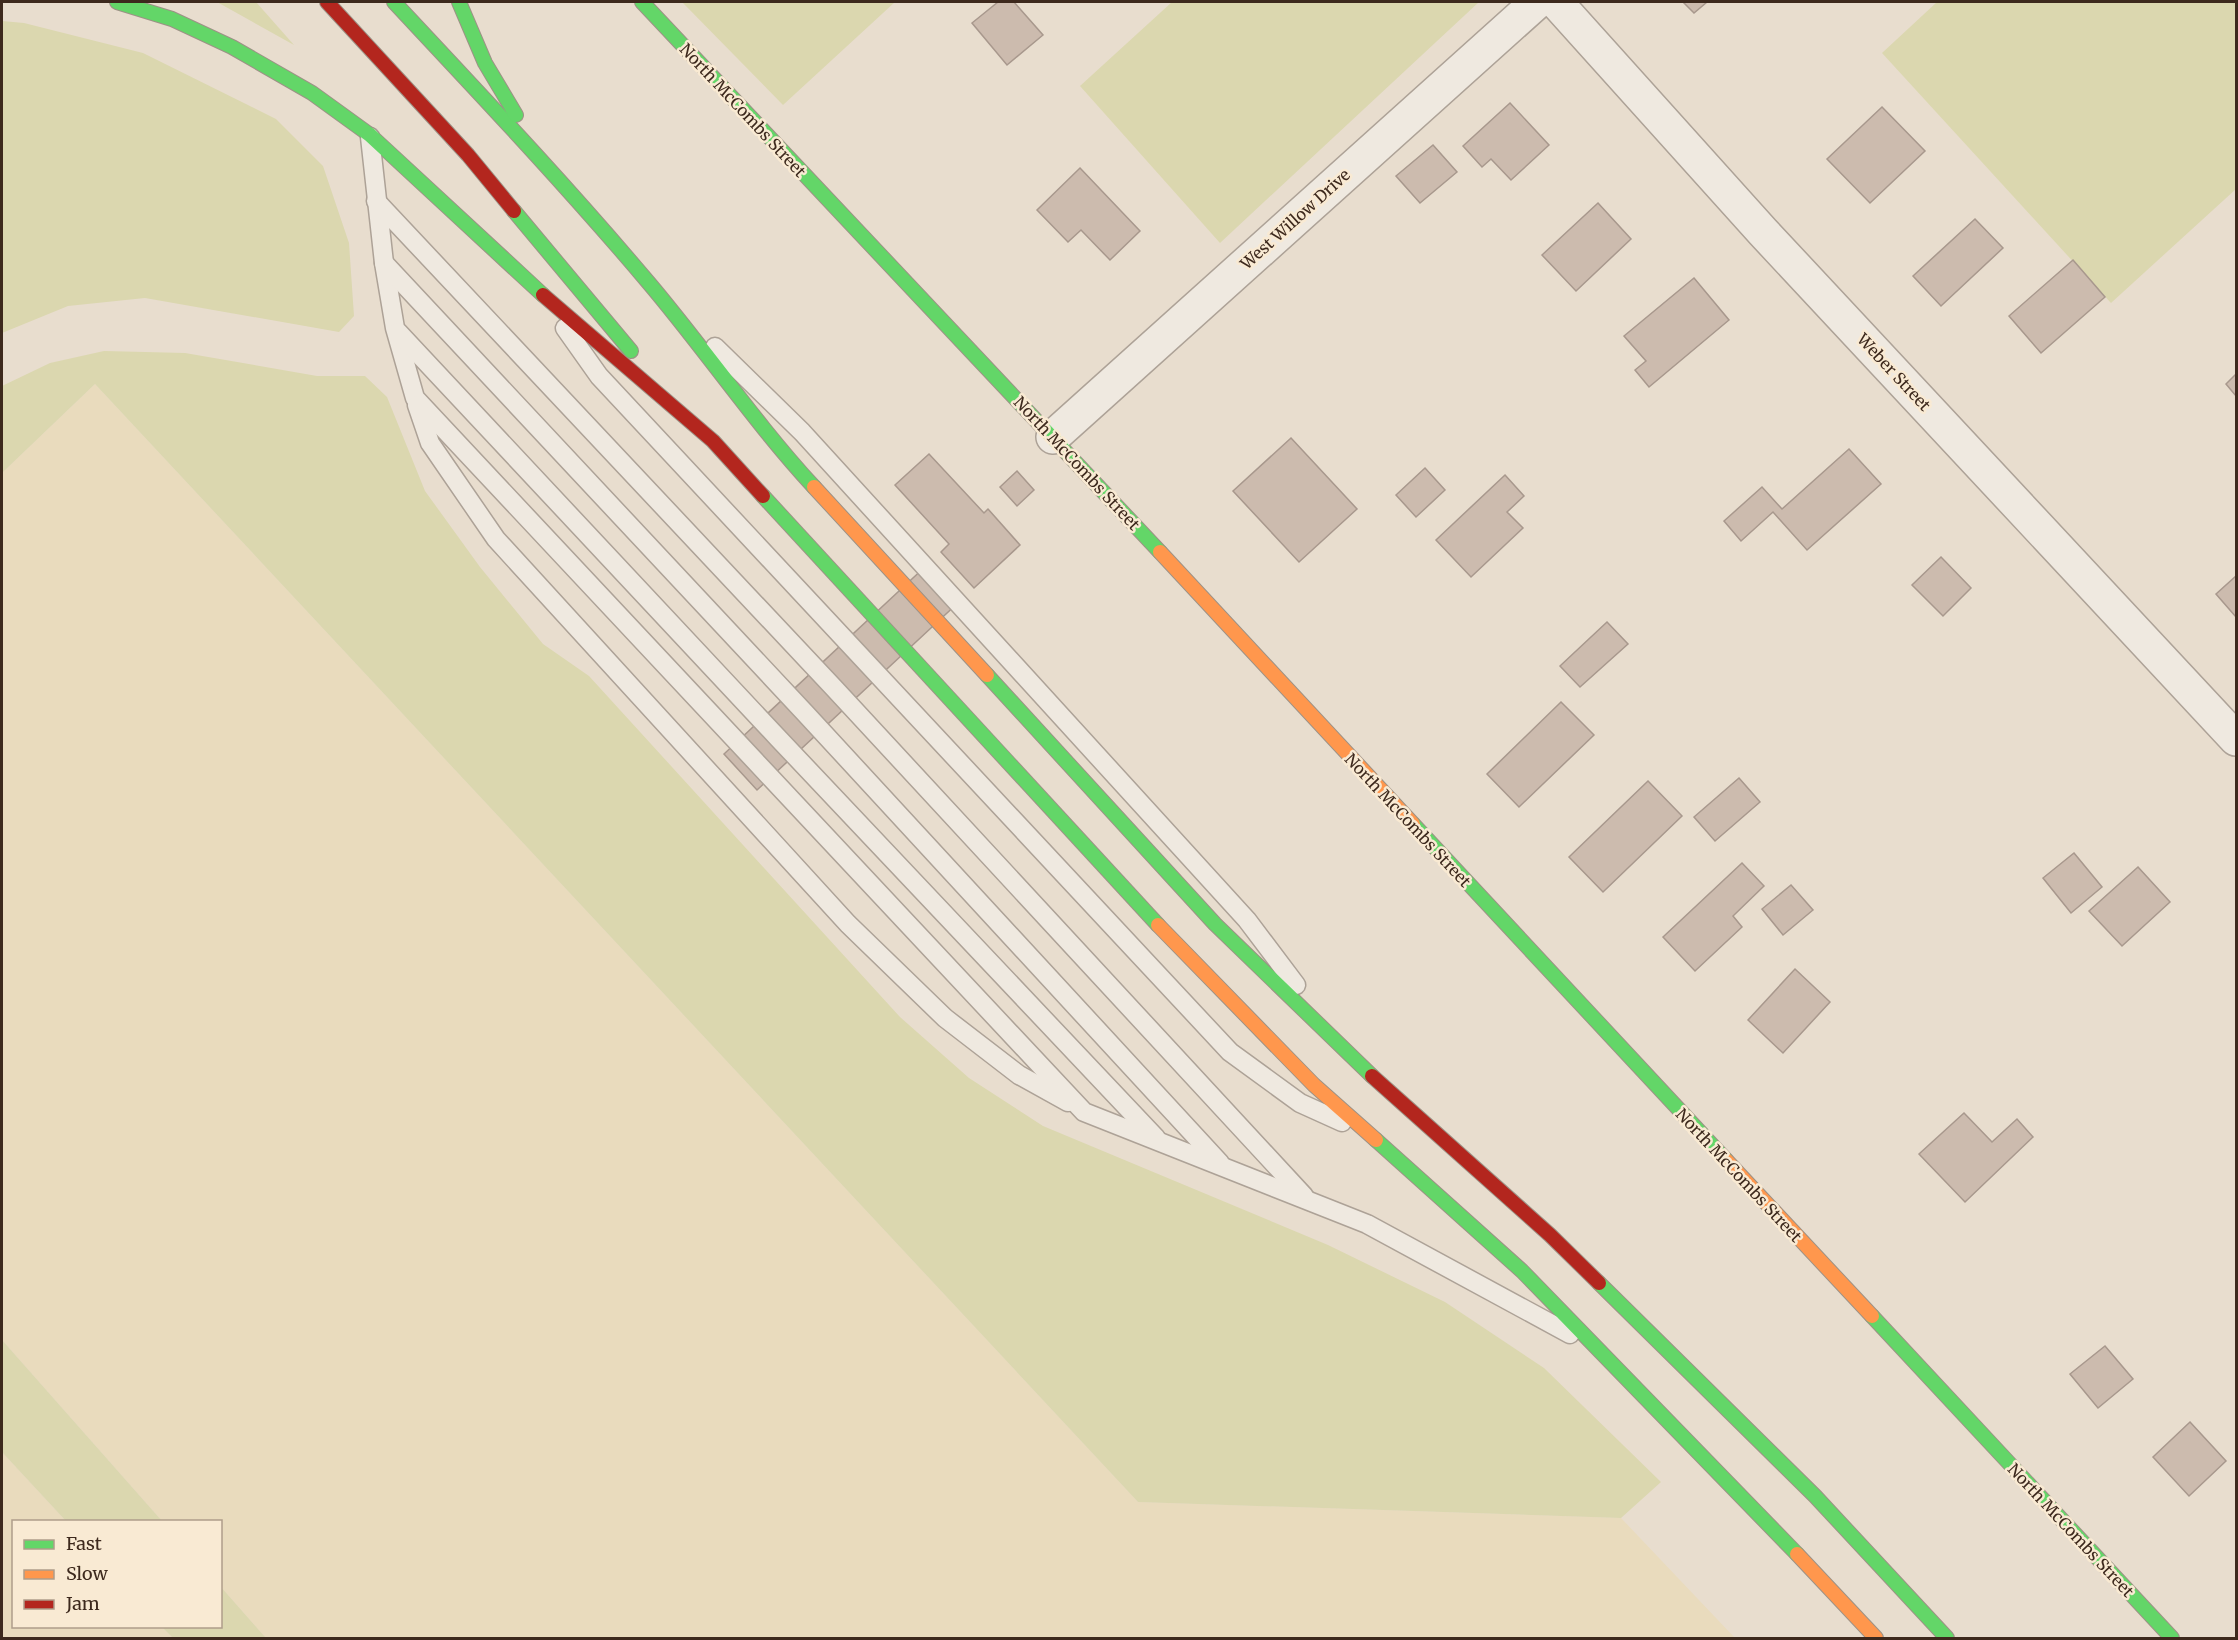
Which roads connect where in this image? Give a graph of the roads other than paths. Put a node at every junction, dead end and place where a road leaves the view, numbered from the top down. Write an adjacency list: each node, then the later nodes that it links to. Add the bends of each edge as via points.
1 (117, 2): 8 (main road, via 172,19 232,47 312,93)
2 (327, 2): 17 (main road, via 468,155 637,357)
3 (394, 2): 9 (main road)
4 (459, 2): 9 (main road, via 485,63)
5 (642, 2): 16 (main road, North McCombs Street)
6 (1537, 2): 16 (street, West Willow Drive)
7 (1556, 2): 18 (street, Weber Street, via 1763,232)
8 (370, 135): 10 (lane); 13 (main road)
9 (546, 166): 12 (main road)
10 (376, 201): 11 (lane); 24 (lane)
11 (384, 262): 14 (lane); 23 (lane)
12 (649, 283): 19 (main road, via 791,463 1215,924); 19 (lane, via 802,432 1247,921)
13 (542, 295): 17 (main road); 21 (lane, via 598,376 1230,1052 1299,1103)
14 (395, 328): 15 (lane); 22 (lane)
15 (415, 398): 20 (lane); 20 (lane, via 430,443 496,539 848,924 945,1018 1019,1075)
16 (1053, 437): 28 (main road, North McCombs Street)
17 (713, 441): 21 (main road, via 1185,955 1314,1085)
18 (2236, 739)
19 (1347, 1054): 27 (main road, via 1550,1235 1815,1496)
20 (1084, 1112): 22 (lane)
21 (1369, 1134): 25 (main road, via 1522,1271)
22 (1160, 1142): 23 (lane)
23 (1224, 1167): 24 (lane)
24 (1309, 1201): 25 (lane, via 1367,1224)
25 (1599, 1350): 26 (main road)
26 (1876, 1638)
27 (1947, 1638)
28 (2172, 1638)

